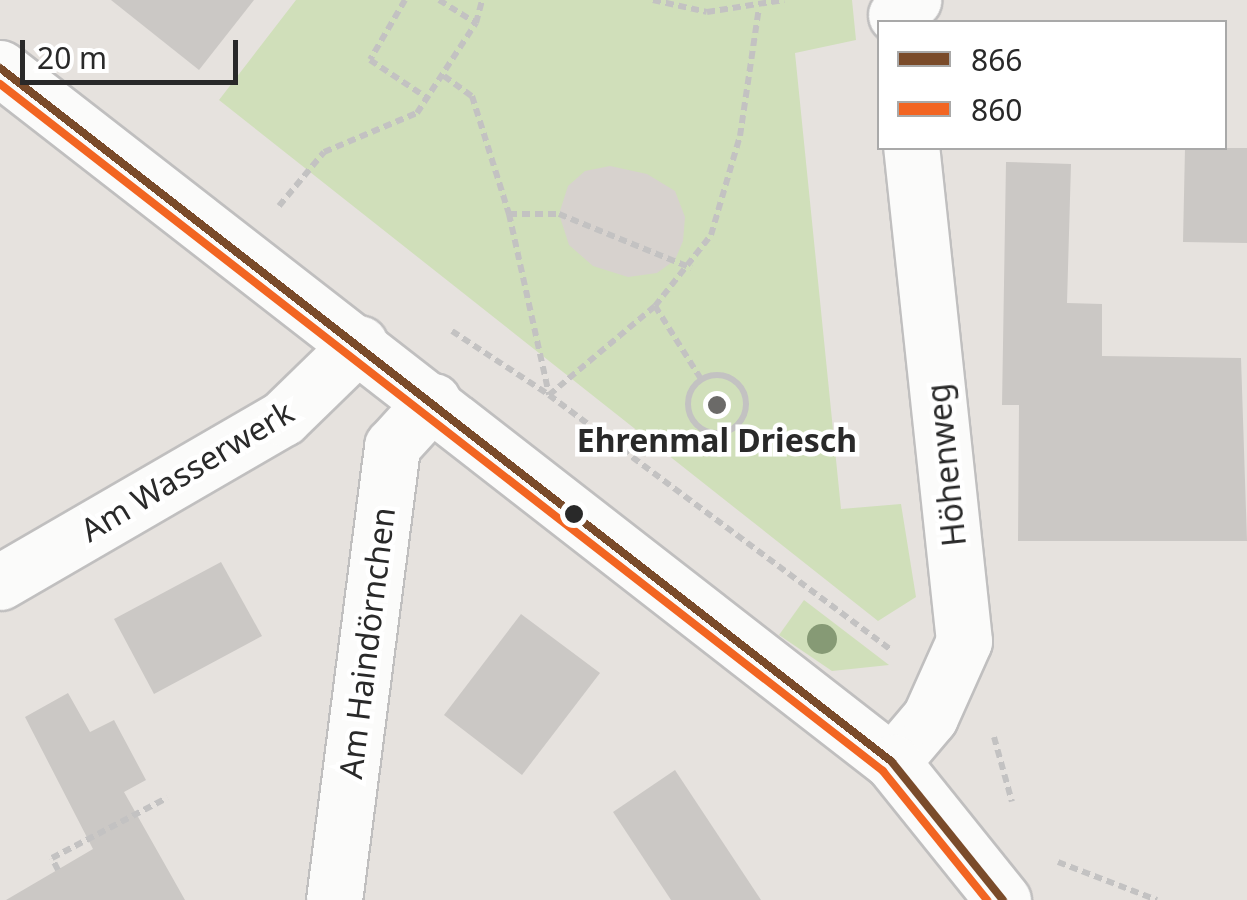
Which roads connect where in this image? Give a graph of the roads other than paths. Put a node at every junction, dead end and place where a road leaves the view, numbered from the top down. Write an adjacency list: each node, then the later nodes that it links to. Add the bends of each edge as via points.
1 (0, 68): 3 (street)
2 (911, 150): 6 (street, Höhenweg, via 964,642 930,718)
3 (360, 343): 4 (street); 5 (street, Am Wasserwerk, via 283,418)
4 (433, 401): 6 (street); 7 (street, Am Haindörnchen, via 392,446)
5 (0, 582)
6 (892, 762): 8 (street)
7 (334, 900)
8 (1003, 900)

